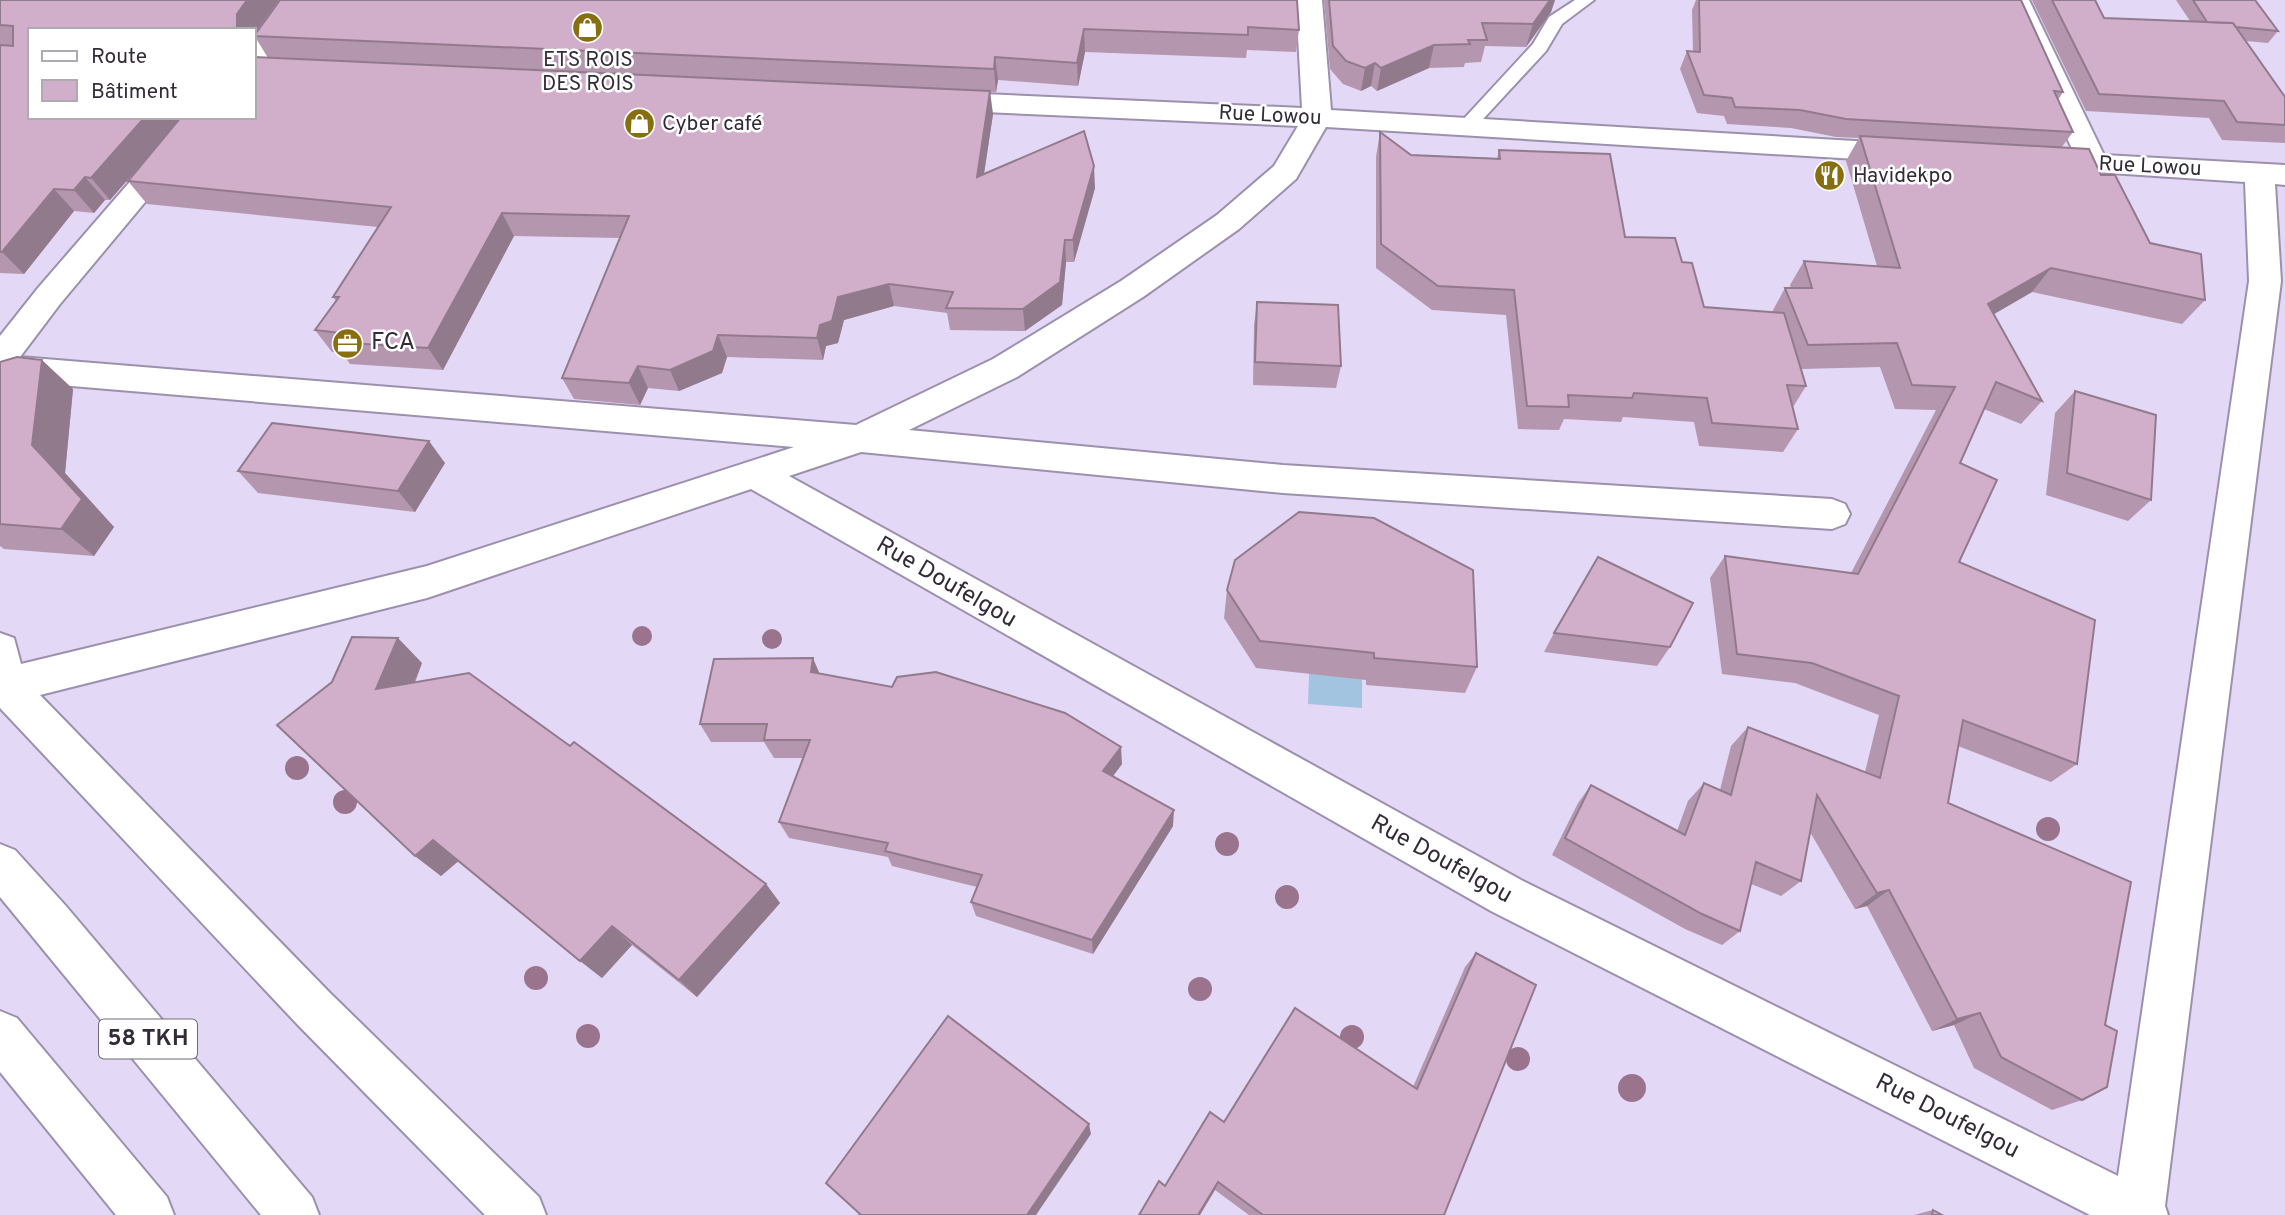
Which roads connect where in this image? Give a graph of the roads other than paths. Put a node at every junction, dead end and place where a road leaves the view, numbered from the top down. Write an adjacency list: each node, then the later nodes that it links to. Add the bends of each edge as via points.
1 (295, 0): 5 (main road)
2 (1309, 0): 7 (main road)
3 (1586, 0): 9 (lane, via 1555,21 1539,47)
4 (2017, 0): 12 (main road)
5 (256, 52)
6 (914, 100): 7 (main road, Rue Lowou)
7 (1317, 118): 9 (main road, Rue Lowou); 17 (main road, via 1285,172 1228,222 1132,289 1004,368)
8 (200, 119): 15 (main road)
9 (1466, 127): 10 (main road, Rue Lowou)
10 (1929, 154)
11 (2025, 160): 12 (main road, Rue Lowou)
12 (2094, 164): 13 (main road, Rue Lowou)
13 (2272, 174): 14 (main road)
14 (2275, 285): 23 (main road)
15 (0, 360)
16 (0, 368): 17 (main road)
17 (860, 439): 18 (main road); 19 (main road, via 1283,479)
18 (755, 475): 20 (main road, via 427,582); 23 (main road, Rue Doufelgou, via 1507,896)
19 (1832, 514)
20 (1, 674): 26 (main road, via 313,1008)
21 (0, 865): 25 (main road, 58 TKH)
22 (0, 1035): 24 (main road)
23 (2140, 1214)
24 (149, 1215)
25 (294, 1215)
26 (521, 1215)

